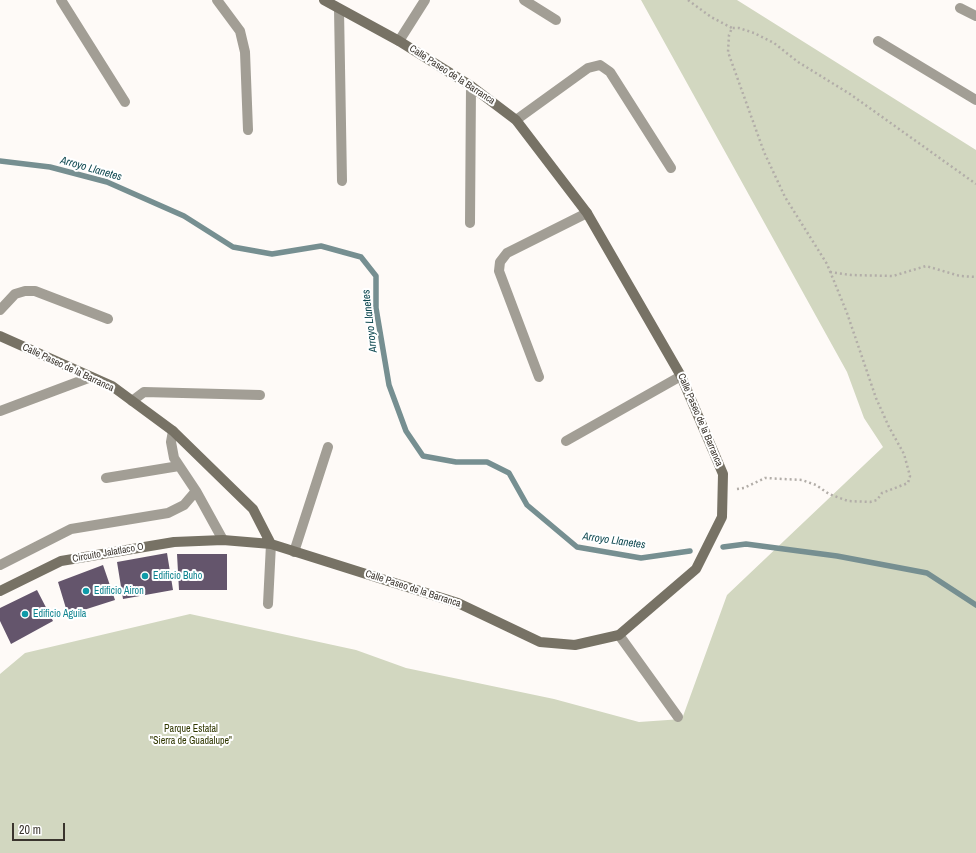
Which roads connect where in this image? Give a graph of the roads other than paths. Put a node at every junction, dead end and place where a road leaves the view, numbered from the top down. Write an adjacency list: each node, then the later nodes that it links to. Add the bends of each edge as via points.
1 (61, 0): 14 (street)
2 (217, 0): 16 (street, via 240,31 242,38 245,52)
3 (324, 0): 7 (street, Calle Paseo de la Barranca)
4 (426, 0): 10 (street)
5 (524, 0): 9 (street)
6 (960, 8): 8 (street)
7 (340, 9): 10 (street, Calle Paseo de la Barranca); 18 (street)
8 (976, 16)
9 (556, 20)
10 (399, 41): 12 (street, Calle Paseo de la Barranca)
11 (878, 41): 13 (street)
12 (471, 86): 15 (street, Calle Paseo de la Barranca); 20 (street)
13 (976, 100)
14 (125, 102)
15 (516, 120): 17 (street, via 588,68 600,65 610,72); 19 (street, Calle Paseo de la Barranca)
16 (248, 130)
17 (671, 168)
18 (342, 181)
19 (587, 213): 24 (street, via 507,253 500,262 499,271); 25 (street, Calle Paseo de la Barranca)
20 (470, 222)
21 (0, 310): 22 (street, via 15,294 25,291 35,292)
22 (108, 319)
23 (0, 336): 26 (street, Calle Paseo de la Barranca)
24 (539, 376)
25 (682, 376): 31 (street); 42 (street, Calle Paseo de la Barranca, via 723,474 722,517 696,570)
26 (91, 377): 28 (street, Calle Paseo de la Barranca, via 112,386); 29 (street)
27 (260, 395): 28 (street, via 144,392)
28 (132, 401): 30 (street, Calle Paseo de la Barranca)
29 (0, 411)
30 (173, 431): 33 (street, via 171,448); 37 (street, Calle Paseo de la Barranca, via 253,509)
31 (566, 441)
32 (328, 447): 38 (street)
33 (179, 466): 34 (street); 35 (street)
34 (106, 478)
35 (196, 491): 36 (street); 39 (street, via 184,505 168,513 71,529)
36 (223, 540): 37 (street, Calle Paseo de la Barranca); 40 (street, Circuito Jalatlaco O, via 174,542 61,561)
37 (271, 544): 38 (street, Calle Paseo de la Barranca); 41 (street)
38 (294, 552): 42 (street, Calle Paseo de la Barranca, via 458,603 540,642 575,645)
39 (0, 565)
40 (0, 591)
41 (268, 604)
42 (619, 635): 43 (street)
43 (678, 716)

